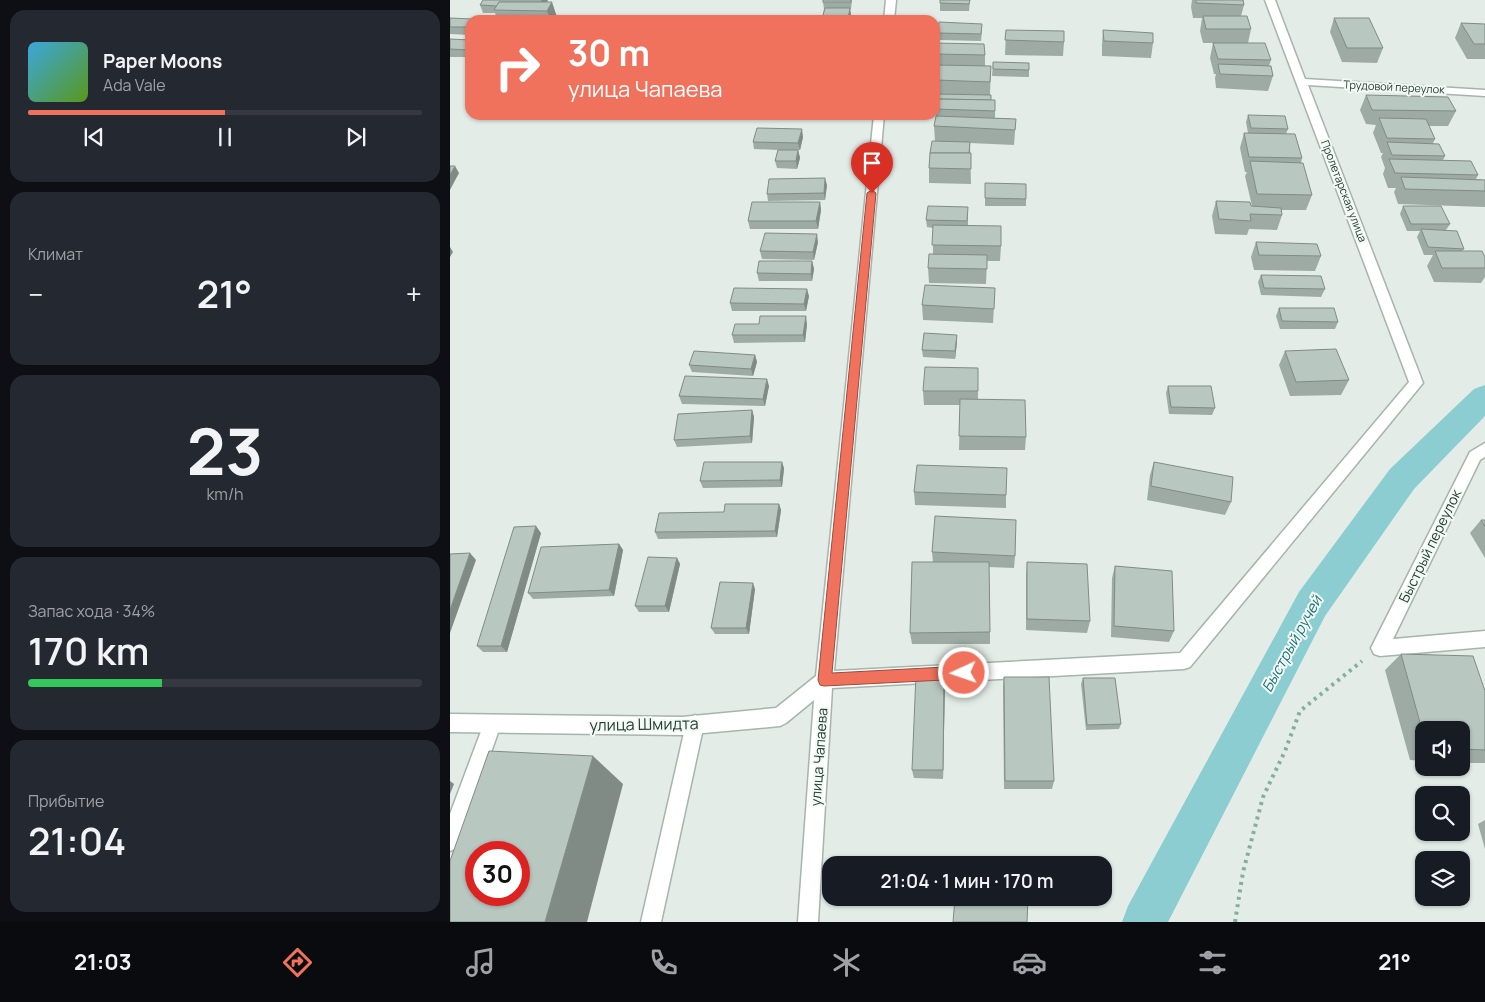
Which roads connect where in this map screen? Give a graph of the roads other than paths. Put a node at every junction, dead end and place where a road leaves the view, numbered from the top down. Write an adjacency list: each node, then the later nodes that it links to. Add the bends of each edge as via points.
1 (891, 0): 3 (street)
2 (1270, 0): 4 (street, Пролетарская улица)
3 (890, 15)
4 (1302, 82): 5 (street, Трудовой переулок); 9 (street, Пролетарская улица, via 1416,383 1184,661)
5 (1485, 93)
6 (879, 120): 9 (street, улица Чапаева)
7 (1485, 449): 8 (street, Быстрый переулок, via 1475,456 1380,648)
8 (1485, 639)
9 (824, 680): 12 (street, улица Шмидта, via 780,717); 15 (street, улица Чапаева)
10 (450, 723): 11 (street, улица Шмидта)
11 (492, 724): 12 (street, улица Шмидта); 13 (street)
12 (696, 724): 14 (street)
13 (450, 841)
14 (652, 922)
15 (808, 922)

